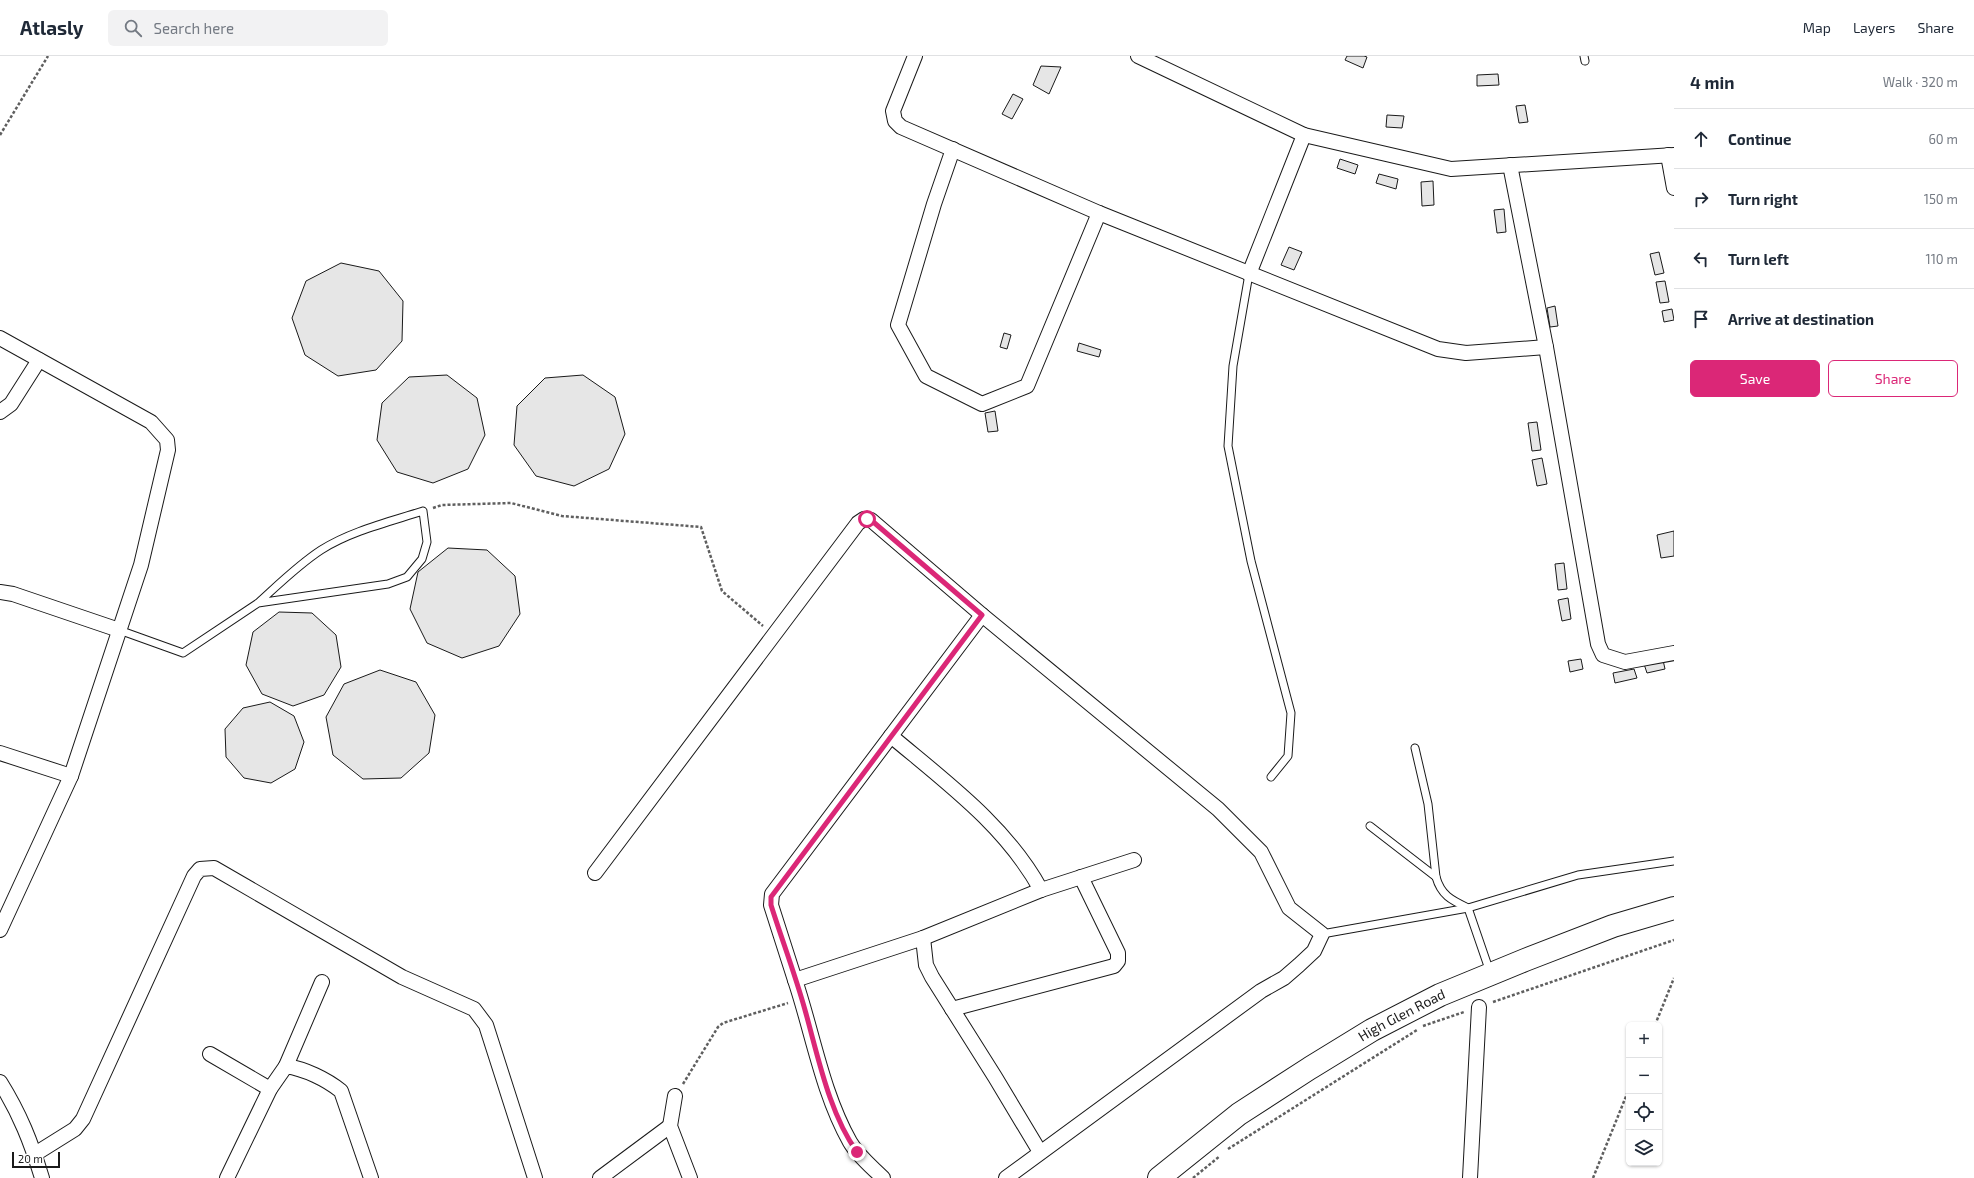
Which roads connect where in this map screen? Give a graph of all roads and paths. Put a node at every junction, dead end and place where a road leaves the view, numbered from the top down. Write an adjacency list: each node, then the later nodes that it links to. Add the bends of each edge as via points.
1 (48, 56): 4 (path)
2 (915, 56): 6 (street, via 893,112 895,121 901,127)
3 (1138, 56): 5 (street)
4 (0, 135)
5 (1304, 135): 8 (street, via 1452,169); 11 (street)
6 (954, 149): 10 (street); 10 (street, via 934,204 898,325 926,376 982,404 1027,386)
7 (1671, 155): 8 (street); 9 (street)
8 (1510, 165): 13 (street)
9 (1674, 188)
10 (1099, 213): 11 (street)
11 (1250, 274): 13 (street, via 1449,352 1466,354); 27 (lane, via 1233,366 1228,446 1251,561 1291,713 1288,756)
12 (0, 338): 14 (street)
13 (1546, 347): 22 (street, via 1598,644 1603,655 1626,662)
14 (39, 360): 15 (street, via 11,404); 20 (street, via 151,422 167,440 167,458 141,565)
15 (0, 412)
16 (423, 511): 18 (lane, via 353,535 322,550 297,568); 18 (lane, via 427,542 422,559 407,577 388,584); 21 (path, via 442,505 510,503 562,516 701,527 722,591)
17 (0, 592): 20 (street, via 13,594)
18 (258, 603): 20 (lane, via 183,653)
19 (982, 615): 21 (street, via 871,520 864,519 858,523); 23 (street); 38 (street, via 1218,809 1261,852 1288,908)
20 (119, 630): 26 (street)
21 (774, 635): 31 (street)
22 (1674, 653)
23 (891, 736): 34 (street, via 990,821 1029,867); 43 (street, via 772,894 771,905)
24 (1415, 748): 33 (lane, via 1428,804)
25 (0, 753): 26 (street)
26 (71, 776): 37 (street)
27 (1271, 777)
28 (1370, 826): 33 (lane)
29 (1134, 860): 32 (street)
30 (1674, 860): 35 (lane, via 1578,875)
31 (595, 873)
32 (1081, 877): 34 (street); 47 (street, via 1118,953 1118,961 1114,966)
33 (1436, 877): 35 (lane, via 1439,888 1447,898)
34 (1041, 890): 39 (street)
35 (1468, 908): 38 (lane); 41 (lane)
36 (1674, 908): 41 (main road, High Glen Road, via 1613,926)
37 (0, 928)
38 (1322, 934): 56 (street, via 1314,952 1284,978 1261,991)
39 (923, 938): 43 (street); 47 (street, via 926,965)
40 (1674, 940): 46 (path)
41 (1491, 974): 66 (main road, High Glen Road, via 1440,995 1372,1030 1310,1068 1239,1114)
42 (1674, 978): 48 (path)
43 (795, 980): 45 (street)
44 (322, 982): 50 (street)
45 (802, 999): 54 (path, via 723,1023 718,1027); 64 (street, via 828,1091 850,1143)
46 (1479, 1007): 67 (path, via 1421,1027 1228,1149); 68 (street)
47 (952, 1009): 56 (street)
48 (1656, 1022)
49 (210, 1054): 52 (street)
50 (286, 1066): 52 (street); 60 (street, via 296,1068 341,1091)
51 (0, 1082): 57 (street, via 16,1107)
52 (270, 1089): 59 (street)
53 (1627, 1094): 69 (path)
54 (676, 1096): 55 (street)
55 (670, 1126): 62 (street); 63 (street)
56 (1040, 1152): 65 (street)
57 (35, 1154): 58 (street); 61 (street, via 75,1129 83,1119 194,876 200,869 210,867 402,977 474,1009 486,1025)
58 (42, 1178)
59 (227, 1178)
60 (371, 1178)
61 (535, 1178)
62 (600, 1178)
63 (690, 1178)
64 (883, 1178)
65 (1006, 1178)
66 (1160, 1178)
67 (1193, 1178)
68 (1470, 1178)
69 (1593, 1178)

